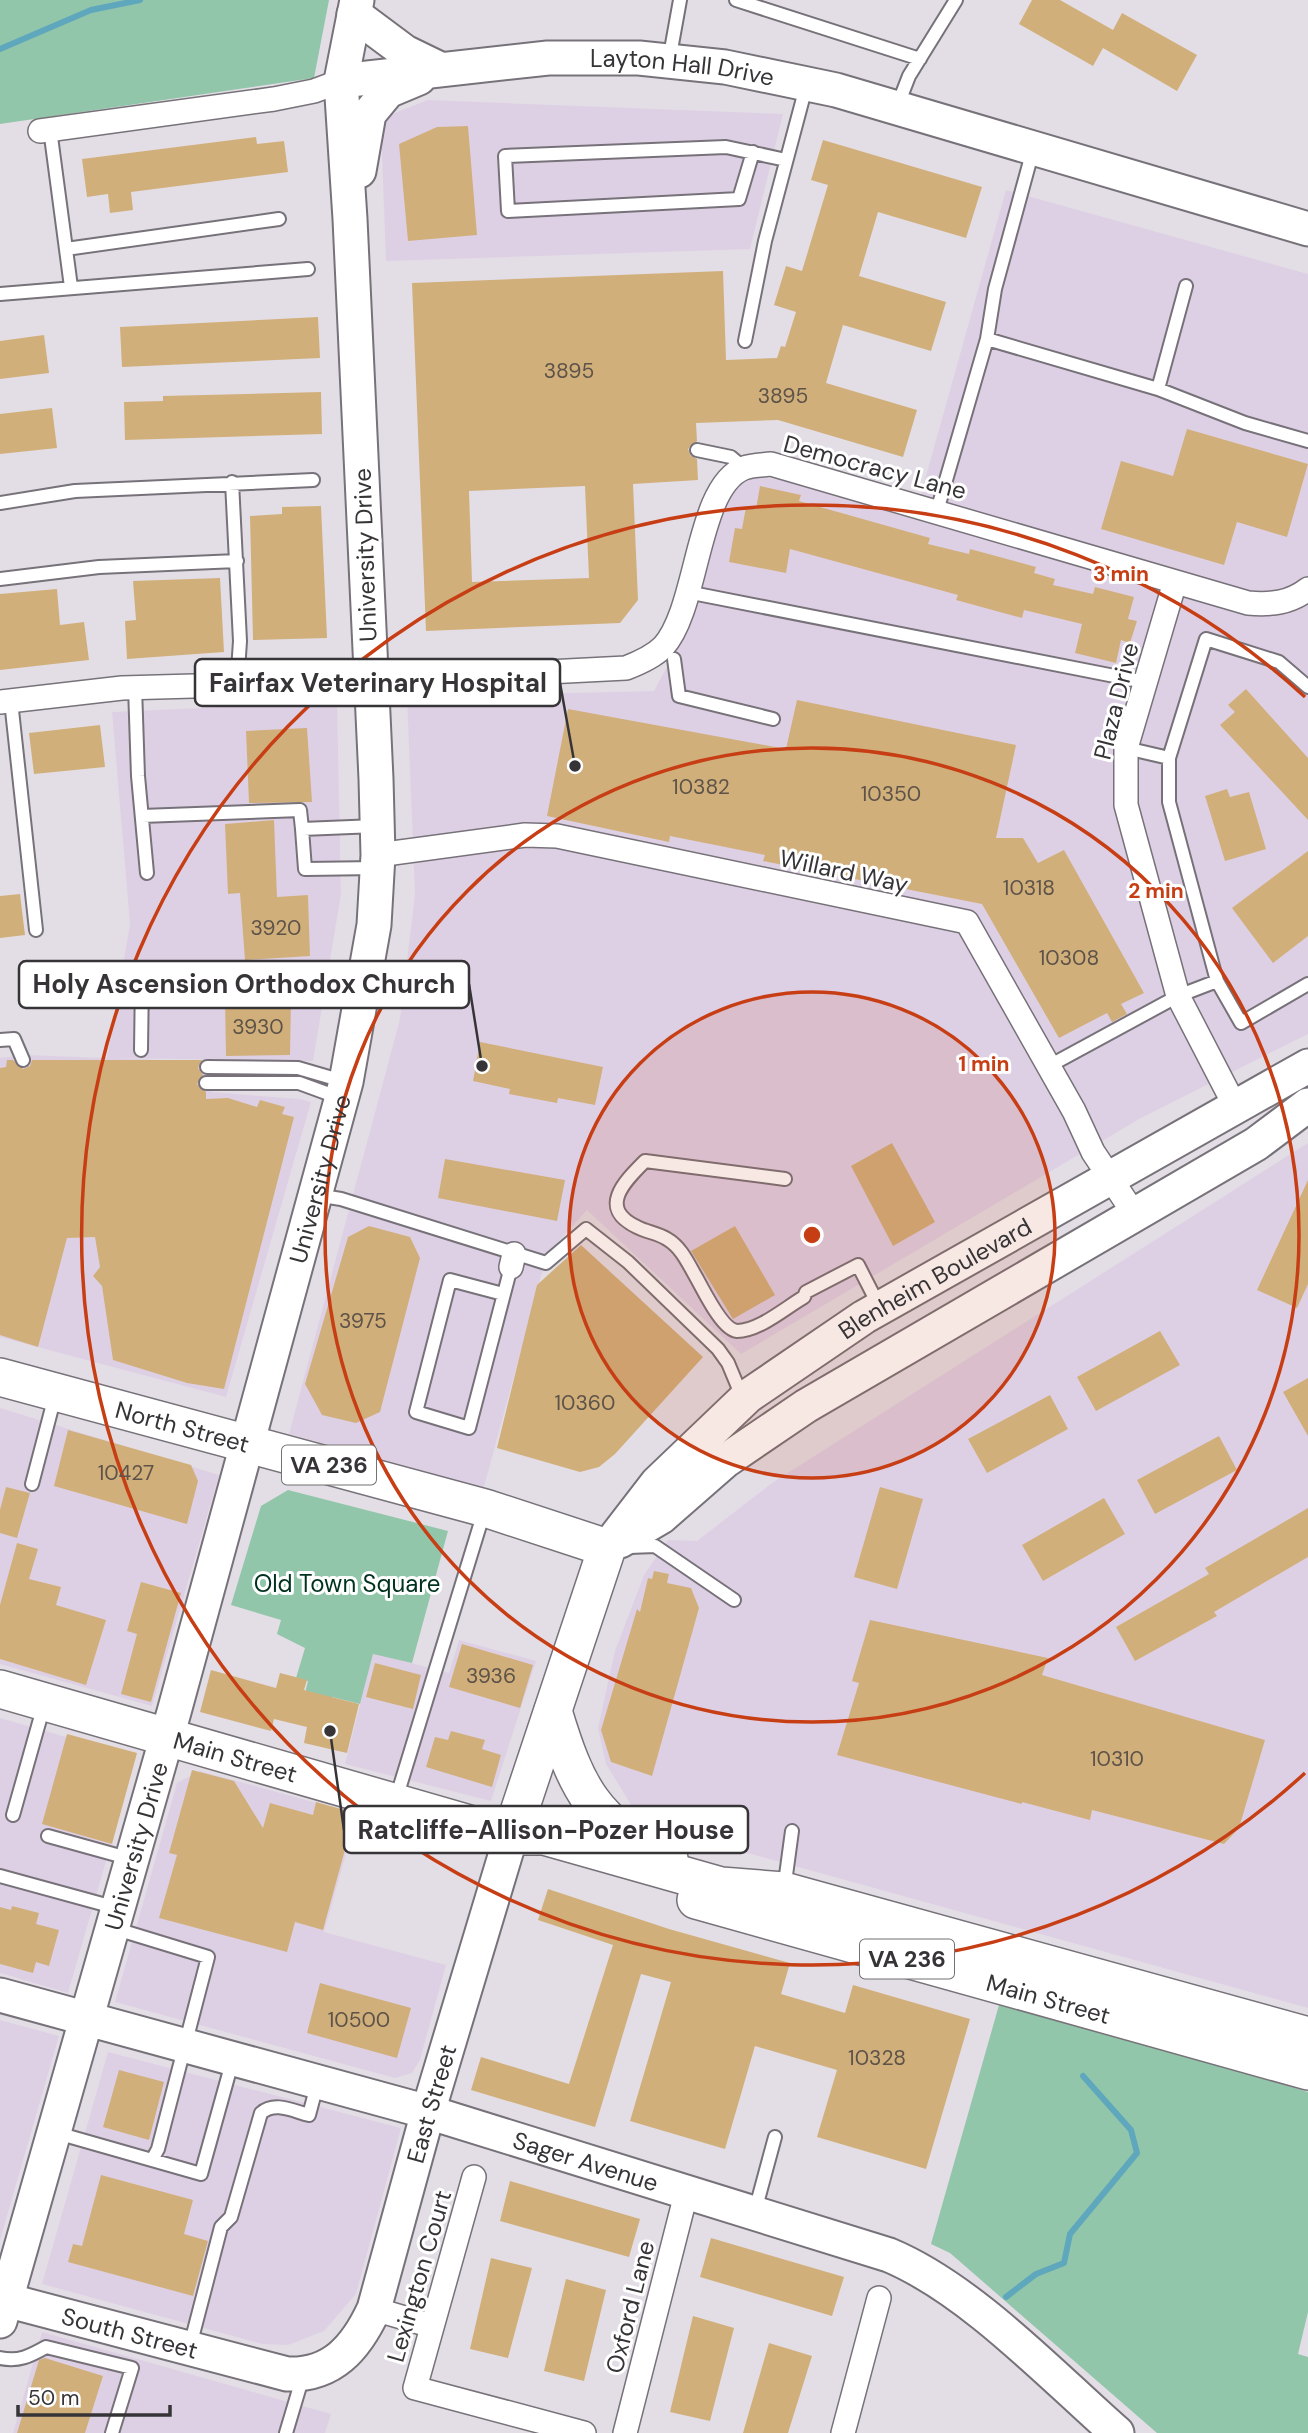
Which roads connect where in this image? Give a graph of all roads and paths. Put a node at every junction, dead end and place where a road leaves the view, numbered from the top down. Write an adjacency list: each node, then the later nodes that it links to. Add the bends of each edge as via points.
1 (680, 0): 6 (lane)
2 (736, 0): 5 (lane)
3 (956, 0): 5 (lane)
4 (356, 7): 7 (street, via 405,52); 8 (street, University Drive)
5 (919, 59): 10 (lane)
6 (668, 61): 7 (street, Layton Hall Drive, via 548,58); 9 (street, Layton Hall Drive)
7 (440, 69): 8 (street, Layton Hall Drive); 16 (street, via 388,91 369,114)
8 (341, 81): 11 (street, Layton Hall Drive, via 274,99); 16 (street, University Drive)
9 (807, 83): 10 (street, Layton Hall Drive); 14 (lane)
10 (897, 108): 12 (street, Layton Hall Drive)
11 (45, 130): 18 (lane)
12 (1033, 148): 17 (street, Layton Hall Drive); 23 (lane, via 995,289)
13 (753, 152): 13 (lane, via 726,147 505,156 508,211 739,199); 14 (lane)
14 (786, 160): 24 (lane)
15 (279, 219): 18 (lane)
16 (350, 219): 39 (street, University Drive)
17 (1308, 229)
18 (66, 249): 21 (lane)
19 (308, 269): 21 (lane)
20 (1186, 286): 25 (lane)
21 (71, 287): 22 (lane)
22 (0, 294)
23 (987, 339): 25 (lane); 32 (lane)
24 (745, 341)
25 (1158, 389): 26 (lane, via 1245,423)
26 (1308, 441)
27 (697, 450): 28 (lane, via 731,457)
28 (744, 468): 32 (street, Democracy Lane, via 771,464); 37 (street, via 717,495)
29 (313, 480): 30 (lane)
30 (232, 482): 31 (lane, via 75,491); 33 (lane)
31 (0, 503)
32 (937, 511): 35 (street, Democracy Lane)
33 (237, 561): 34 (lane, via 99,567); 41 (lane, via 240,641)
34 (0, 579)
35 (1175, 582): 36 (street, Democracy Lane, via 1266,605 1295,598); 40 (street, Plaza Drive)
36 (1308, 589)
37 (687, 592): 39 (street, via 662,648 626,668); 40 (lane)
38 (674, 659): 45 (lane, via 679,696)
39 (370, 681): 41 (street); 50 (street, University Drive)
40 (1145, 682): 46 (street, Plaza Drive)
41 (236, 685): 42 (street)
42 (135, 687): 44 (street); 48 (lane)
43 (1308, 687): 47 (lane, via 1279,662 1206,639)
44 (5, 701): 52 (lane)
45 (773, 719)
46 (1126, 748): 47 (lane); 56 (street, Plaza Drive, via 1126,805)
47 (1169, 758): 53 (lane, via 1170,802)
48 (142, 816): 49 (lane, via 300,810); 51 (lane)
49 (302, 829): 50 (lane); 50 (lane, via 305,869)
50 (378, 850): 55 (street, University Drive); 60 (street, Willard Way, via 557,836 967,922)
51 (148, 873)
52 (37, 930)
53 (1217, 981): 54 (lane, via 1241,1023); 56 (lane)
54 (1308, 984)
55 (365, 986): 58 (lane, via 295,975 142,978); 64 (street, University Drive)
56 (1178, 996): 60 (lane); 66 (street, Plaza Drive)
57 (0, 1040): 59 (lane, via 14,1039)
58 (141, 1050)
59 (23, 1060)
60 (1049, 1066): 67 (street, Willard Way)
61 (1308, 1066): 66 (street, Blenheim Boulevard)
62 (207, 1067): 64 (lane, via 298,1068)
63 (206, 1083): 64 (lane, via 299,1083)
64 (344, 1090): 69 (street, University Drive)
65 (1308, 1105): 70 (street, Blenheim Boulevard, via 1256,1144)
66 (1236, 1108): 67 (street, Blenheim Boulevard)
67 (1111, 1178): 70 (street, Willard Way); 73 (street, Blenheim Boulevard)
68 (785, 1179): 73 (lane, via 645,1161 616,1196 617,1208 623,1219 667,1238 681,1252 718,1314 735,1331 754,1327 858,1265)
69 (316, 1195): 71 (lane, via 341,1199); 77 (street, University Drive)
70 (1135, 1215): 80 (street, Blenheim Boulevard, via 806,1406 725,1461 661,1517)
71 (512, 1260): 72 (lane); 76 (lane, via 546,1263 586,1229 628,1262 718,1349)
72 (503, 1294): 72 (lane, via 469,1428 416,1412 450,1280)
73 (880, 1308): 76 (street, Blenheim Boulevard)
74 (0, 1377): 75 (main road, North Street)
75 (56, 1392): 77 (main road, North Street / VA 236); 78 (lane)
76 (744, 1400): 80 (street, Blenheim Boulevard, via 657,1483)
77 (247, 1443): 79 (main road, North Street / VA 236); 85 (street, University Drive)
78 (32, 1484)
79 (485, 1508): 80 (main road, North Street); 86 (lane)
80 (607, 1548): 81 (lane, via 655,1546); 84 (main road, Blenheim Boulevard)
81 (733, 1600)
82 (0, 1689): 83 (main road, Main Street / VA 236)
83 (45, 1702): 85 (main road, Main Street / VA 236); 87 (lane)
84 (553, 1711): 90 (main road, Blenheim Boulevard); 93 (main road, VA 236, via 581,1790 610,1822 641,1846 677,1863)
85 (167, 1736): 86 (main road, Main Street / VA 236); 91 (street, University Drive)
86 (395, 1803): 90 (main road, Main Street / VA 236)
87 (13, 1815)
88 (792, 1831): 93 (lane)
89 (48, 1836): 91 (lane)
90 (511, 1836): 93 (main road, Main Street, via 544,1836 721,1886); 100 (main road, Main Street / VA 236, via 551,1859); 102 (street, East Street)
91 (132, 1859): 94 (street, University Drive)
92 (0, 1876): 94 (lane)
93 (784, 1891): 97 (main road, Main Street / VA 236)
94 (115, 1918): 96 (street, University Drive); 98 (lane, via 208,1957)
95 (0, 1995): 96 (street, Sager Avenue)
96 (86, 2019): 98 (street, Sager Avenue); 103 (street, University Drive)
97 (1308, 2036)
98 (186, 2046): 99 (street, Sager Avenue); 105 (lane)
99 (233, 2059): 101 (street, Sager Avenue); 105 (lane, via 201,2174)
100 (1308, 2071)
101 (318, 2082): 102 (street, Sager Avenue); 113 (lane, via 309,2115 277,2107 267,2107 261,2113 231,2217 221,2227)
102 (428, 2112): 107 (street, Sager Avenue); 110 (street, East Street)
103 (54, 2132): 105 (lane); 111 (street, University Drive)
104 (775, 2137): 108 (lane)
105 (152, 2160)
106 (474, 2177): 112 (street, Lexington Court)
107 (687, 2194): 108 (street, Sager Avenue); 120 (street, Oxford Lane)
108 (754, 2214): 122 (street, Sager Avenue, via 889,2255 938,2279)
109 (878, 2298): 121 (street)
110 (374, 2309): 112 (street); 115 (street, East Street, via 362,2334)
111 (3, 2311): 113 (street, South Street)
112 (432, 2326): 119 (street, Lexington Court, via 415,2388)
113 (189, 2350): 116 (street, South Street, via 259,2369)
114 (0, 2358): 117 (lane, via 13,2361 46,2347 132,2368)
115 (334, 2361): 116 (street, South Street)
116 (303, 2374): 118 (lane)
117 (113, 2433)
118 (286, 2433)
119 (584, 2433)
120 (625, 2433)
121 (843, 2433)
122 (1117, 2433)

